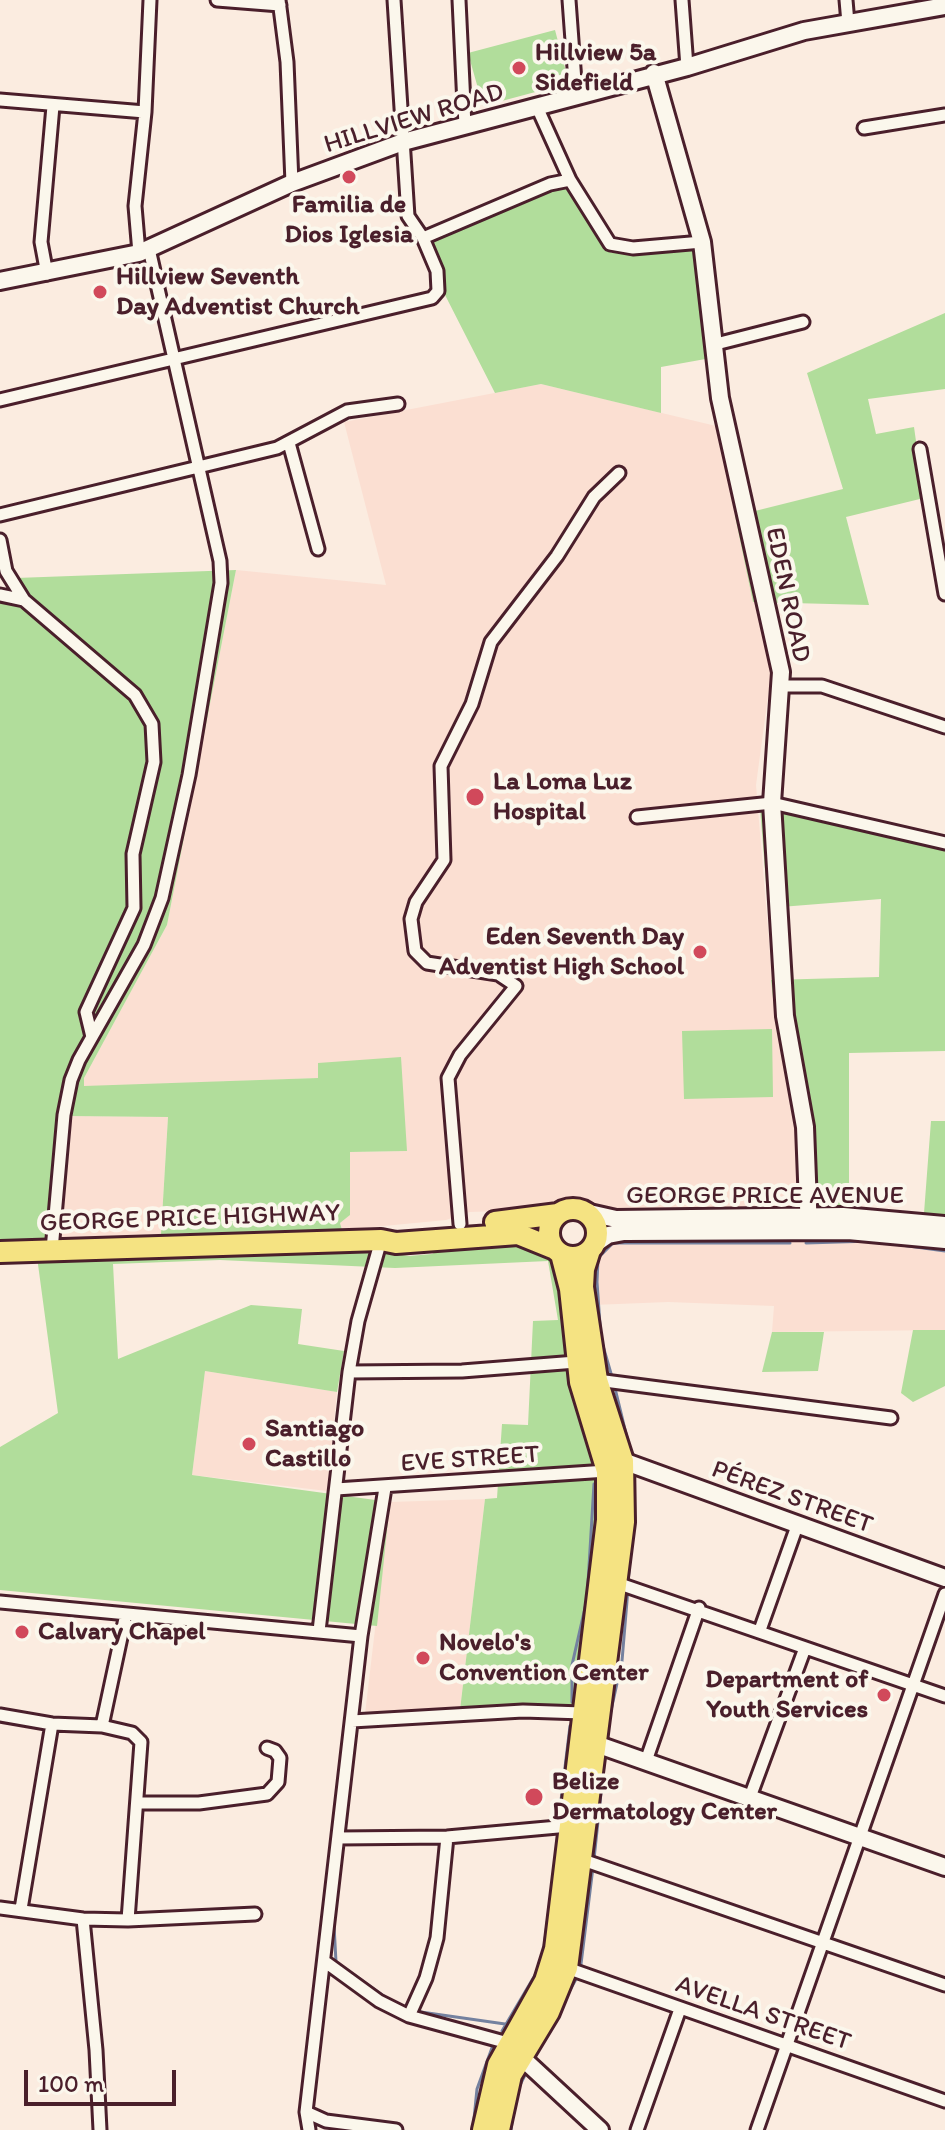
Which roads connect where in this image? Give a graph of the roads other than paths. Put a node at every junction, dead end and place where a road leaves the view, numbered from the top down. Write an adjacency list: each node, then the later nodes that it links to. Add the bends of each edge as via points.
1 (150, 0): 17 (street)
2 (217, 0): 8 (street)
3 (394, 0): 21 (street)
4 (459, 0): 19 (street)
5 (569, 0): 13 (street)
6 (682, 0): 11 (street)
7 (846, 0): 10 (street)
8 (280, 2): 23 (street)
9 (945, 6): 10 (street, HILLVIEW ROAD)
10 (848, 23): 11 (street, HILLVIEW ROAD)
11 (687, 67): 12 (street, HILLVIEW ROAD)
12 (654, 73): 13 (street, HILLVIEW ROAD); 25 (street, EDEN ROAD)
13 (576, 95): 16 (street, HILLVIEW ROAD)
14 (0, 100): 15 (street)
15 (53, 106): 17 (street); 27 (street, via 41,242)
16 (537, 107): 19 (street, HILLVIEW ROAD); 22 (street)
17 (145, 112): 26 (street, via 135,206)
18 (945, 115): 20 (street)
19 (465, 126): 21 (street, HILLVIEW ROAD)
20 (864, 128)
21 (403, 142): 23 (street, HILLVIEW ROAD); 24 (street, via 408,216)
22 (570, 180): 24 (street); 25 (street, via 604,237 619,248)
23 (292, 183): 26 (street, HILLVIEW ROAD)
24 (423, 238): 31 (street, via 440,283 425,303)
25 (702, 242): 30 (street, EDEN ROAD)
26 (144, 251): 27 (street, HILLVIEW ROAD); 31 (street)
27 (47, 274): 28 (street, HILLVIEW ROAD)
28 (0, 281)
29 (803, 322): 30 (street)
30 (712, 345): 45 (street, EDEN ROAD, via 735,472 771,616)
31 (175, 357): 32 (street); 36 (street)
32 (0, 400)
33 (398, 404): 34 (street, via 347,411)
34 (289, 443): 36 (street); 40 (street)
35 (920, 449): 42 (street)
36 (200, 467): 38 (street); 50 (street, via 221,583 189,775 154,925)
37 (619, 473): 53 (street, via 594,497 557,556 491,642 472,704 441,766 444,860 416,902 411,919 415,951 427,963 498,974 516,986 460,1055 448,1078)
38 (0, 515)
39 (0, 540): 41 (street)
40 (318, 549)
41 (3, 575): 44 (street)
42 (945, 594)
43 (0, 595): 44 (street)
44 (24, 600): 50 (street, via 135,695 152,724 155,743 133,854 134,908 86,1012)
45 (781, 686): 46 (street, via 822,686); 47 (street, EDEN ROAD)
46 (945, 727)
47 (772, 803): 48 (street); 49 (street); 54 (street, EDEN ROAD, via 781,977 805,1127)
48 (637, 817)
49 (945, 843)
50 (92, 1037): 59 (street, via 67,1097)
51 (585, 1212): 52 (highway, via 571,1209); 54 (street, GEORGE PRICE AVENUE, via 624,1219); 58 (highway, via 595,1223)
52 (558, 1214): 53 (highway, GEORGE PRICE HIGHWAY); 60 (highway, via 549,1227)
53 (460, 1224): 56 (highway, GEORGE PRICE HIGHWAY, via 395,1233)
54 (808, 1224): 55 (street, GEORGE PRICE AVENUE, via 889,1218); 57 (street, GEORGE PRICE AVENUE); 58 (street, GEORGE PRICE AVENUE, via 624,1232 608,1235)
55 (945, 1225)
56 (381, 1240): 59 (highway, GEORGE PRICE HIGHWAY); 60 (highway, GEORGE PRICE HIGHWAY, via 518,1234); 63 (street)
57 (945, 1240)
58 (592, 1247): 60 (highway, via 573,1257); 64 (highway, via 582,1279)
59 (52, 1250): 61 (highway, GEORGE PRICE HIGHWAY)
60 (558, 1251): 62 (highway, via 570,1289)
61 (0, 1252)
62 (576, 1362): 63 (street); 66 (highway)
63 (349, 1372): 68 (street)
64 (597, 1380): 65 (street); 66 (highway)
65 (891, 1418)
66 (615, 1466): 67 (street, EVE STREET); 69 (street, PÉREZ STREET); 71 (highway, via 625,1503); 82 (highway)
67 (385, 1488): 68 (street, EVE STREET); 78 (street)
68 (336, 1489): 77 (street)
69 (797, 1526): 70 (street, PÉREZ STREET); 76 (street)
70 (945, 1578)
71 (617, 1583): 74 (street); 87 (highway)
72 (945, 1594): 80 (street)
73 (0, 1602): 75 (street)
74 (699, 1608): 76 (street); 89 (street)
75 (126, 1614): 77 (street); 86 (street)
76 (760, 1630): 79 (street)
77 (319, 1631): 78 (street)
78 (361, 1636): 84 (street)
79 (805, 1648): 80 (street); 90 (street)
80 (913, 1685): 81 (street); 93 (street)
81 (945, 1696)
82 (583, 1713): 84 (street, via 523,1711); 92 (highway)
83 (0, 1715): 85 (street)
84 (352, 1721): 95 (street)
85 (52, 1724): 86 (street); 99 (street)
86 (102, 1726): 91 (street, via 132,1733 141,1742)
87 (596, 1744): 89 (street); 96 (highway)
88 (267, 1748): 91 (street, via 280,1758 278,1782 267,1794 199,1803)
89 (646, 1761): 90 (street)
90 (750, 1797): 93 (street)
91 (138, 1803): 102 (street)
92 (569, 1826): 94 (street); 110 (highway, via 550,1967)
93 (860, 1836): 97 (street); 103 (street)
94 (447, 1837): 95 (street); 108 (street, via 437,1938)
95 (338, 1838): 104 (street)
96 (583, 1860): 103 (street); 105 (highway)
97 (945, 1867)
98 (0, 1908): 99 (street)
99 (21, 1909): 101 (street)
100 (255, 1914): 102 (street)
101 (83, 1919): 102 (street); 113 (street)
102 (128, 1920)
103 (823, 1941): 106 (street); 109 (street)
104 (324, 1961): 108 (street); 112 (street)
105 (567, 1968): 107 (street, AVELLA STREET); 110 (highway, via 549,2012)
106 (945, 1985)
107 (680, 2009): 109 (street, AVELLA STREET); 119 (street)
108 (409, 2016): 110 (street)
109 (787, 2044): 111 (street, AVELLA STREET); 120 (street)
110 (514, 2049): 116 (highway, via 491,2083); 117 (highway); 118 (street)
111 (945, 2101)
112 (306, 2112): 114 (street); 115 (street, via 326,2121)
113 (100, 2130)
114 (309, 2130)
115 (396, 2130)
116 (483, 2130)
117 (499, 2130)
118 (600, 2130)
119 (637, 2130)
120 (757, 2130)

